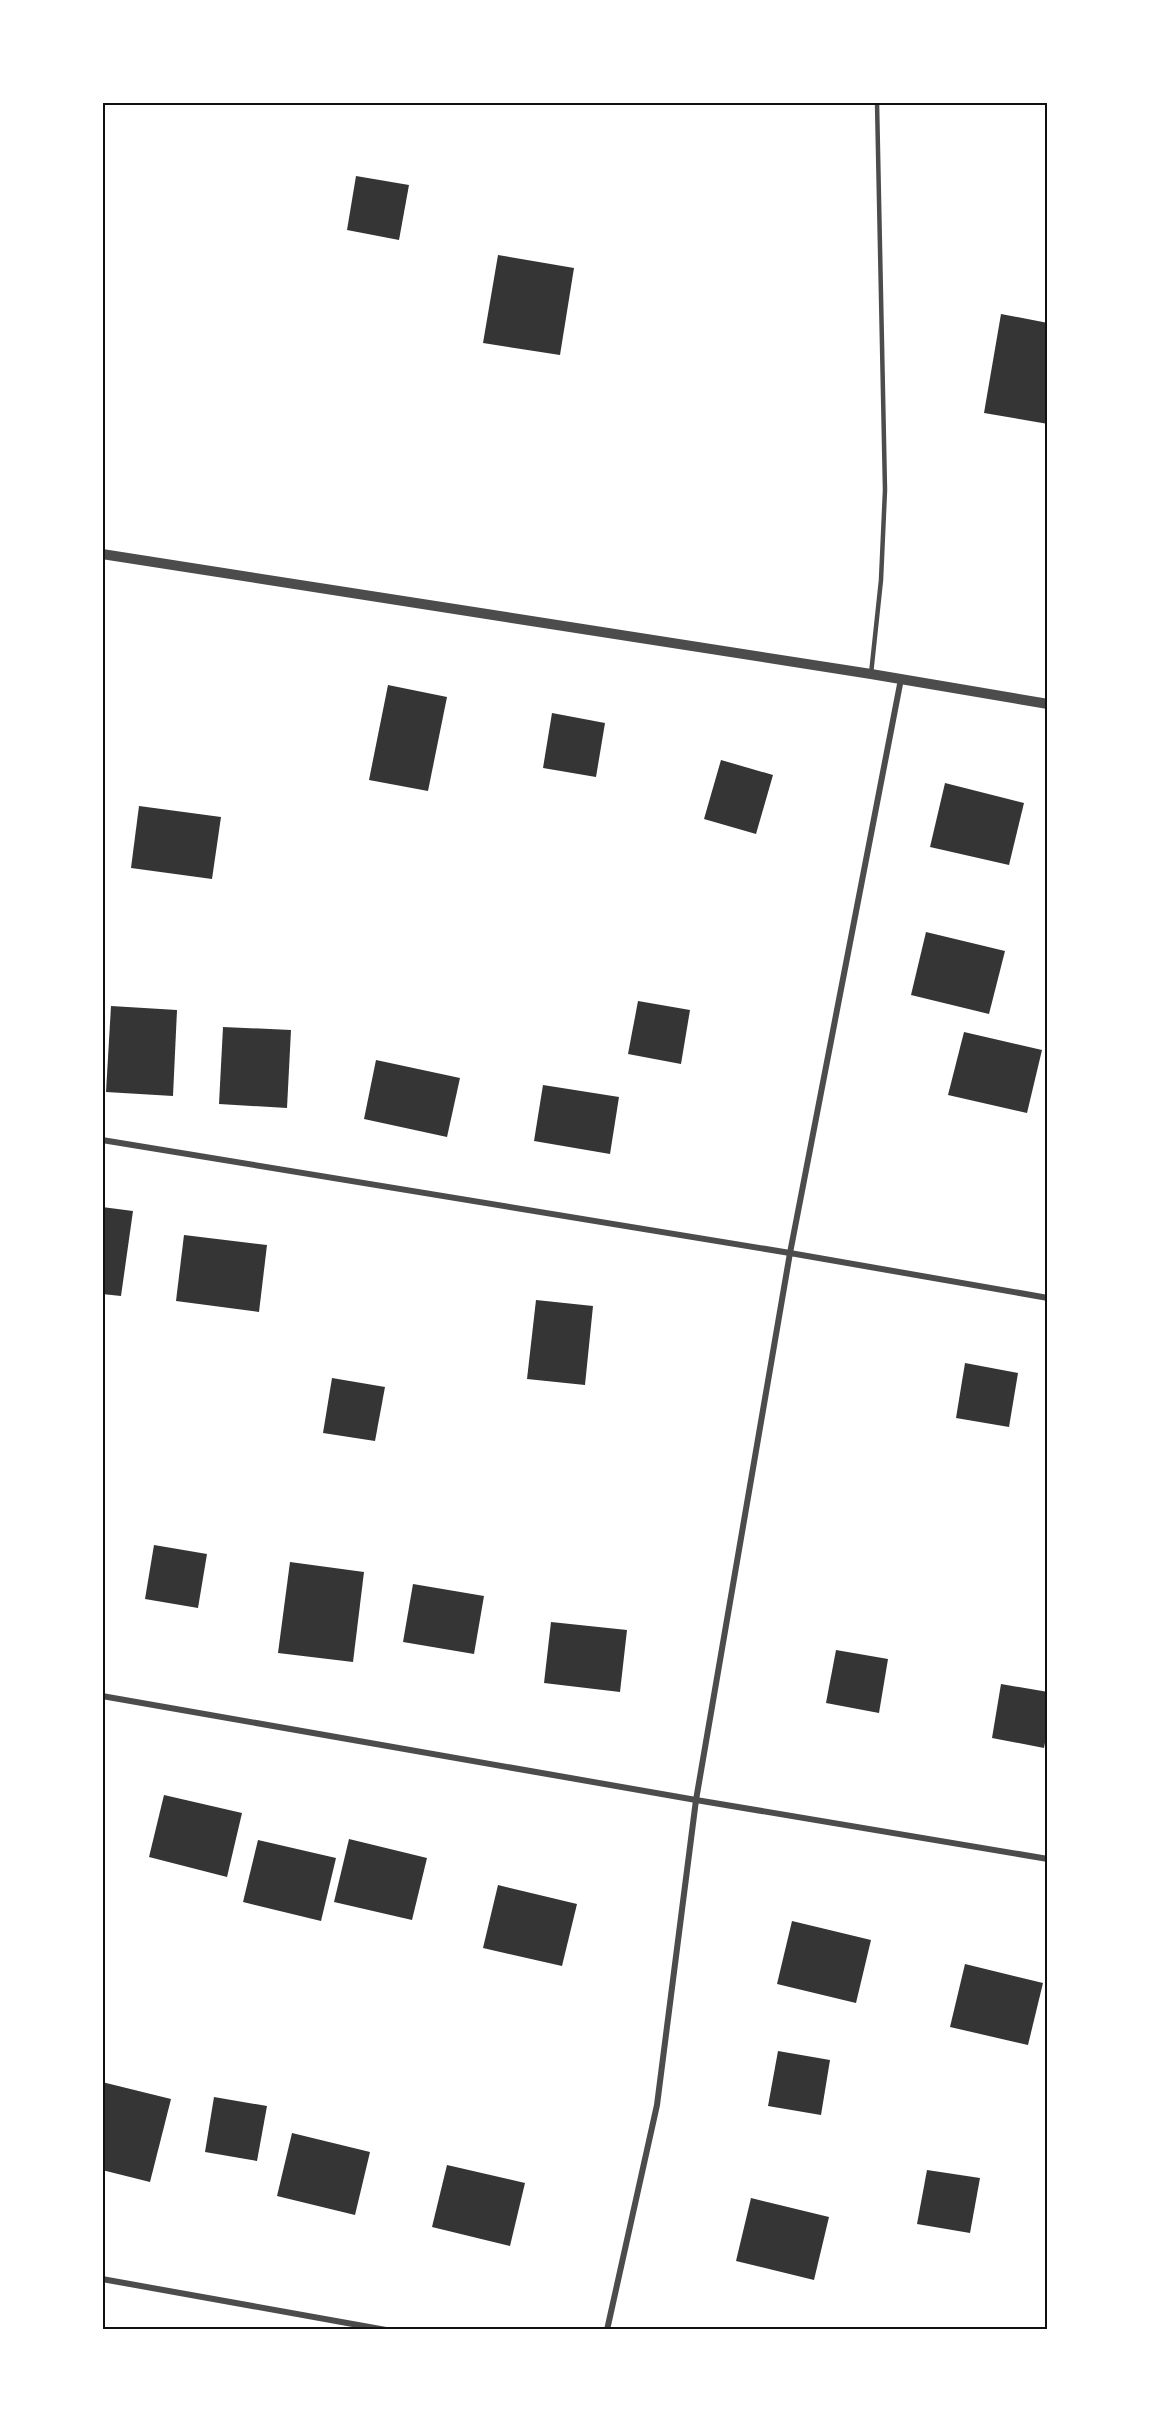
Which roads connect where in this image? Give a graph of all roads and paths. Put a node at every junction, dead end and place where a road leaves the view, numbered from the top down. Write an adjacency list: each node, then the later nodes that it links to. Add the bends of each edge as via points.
1 (877, 102): 3 (lane, via 885,490)
2 (102, 554): 3 (street)
3 (871, 674): 4 (street)
4 (901, 679): 5 (street); 7 (street)
5 (1048, 704)
6 (102, 1140): 7 (street)
7 (790, 1253): 8 (street); 10 (street)
8 (1048, 1298)
9 (102, 1696): 10 (street)
10 (696, 1800): 11 (street); 14 (street, via 657,2105)
11 (1048, 1859)
12 (102, 2279): 13 (street)
13 (386, 2330)
14 (607, 2330)

